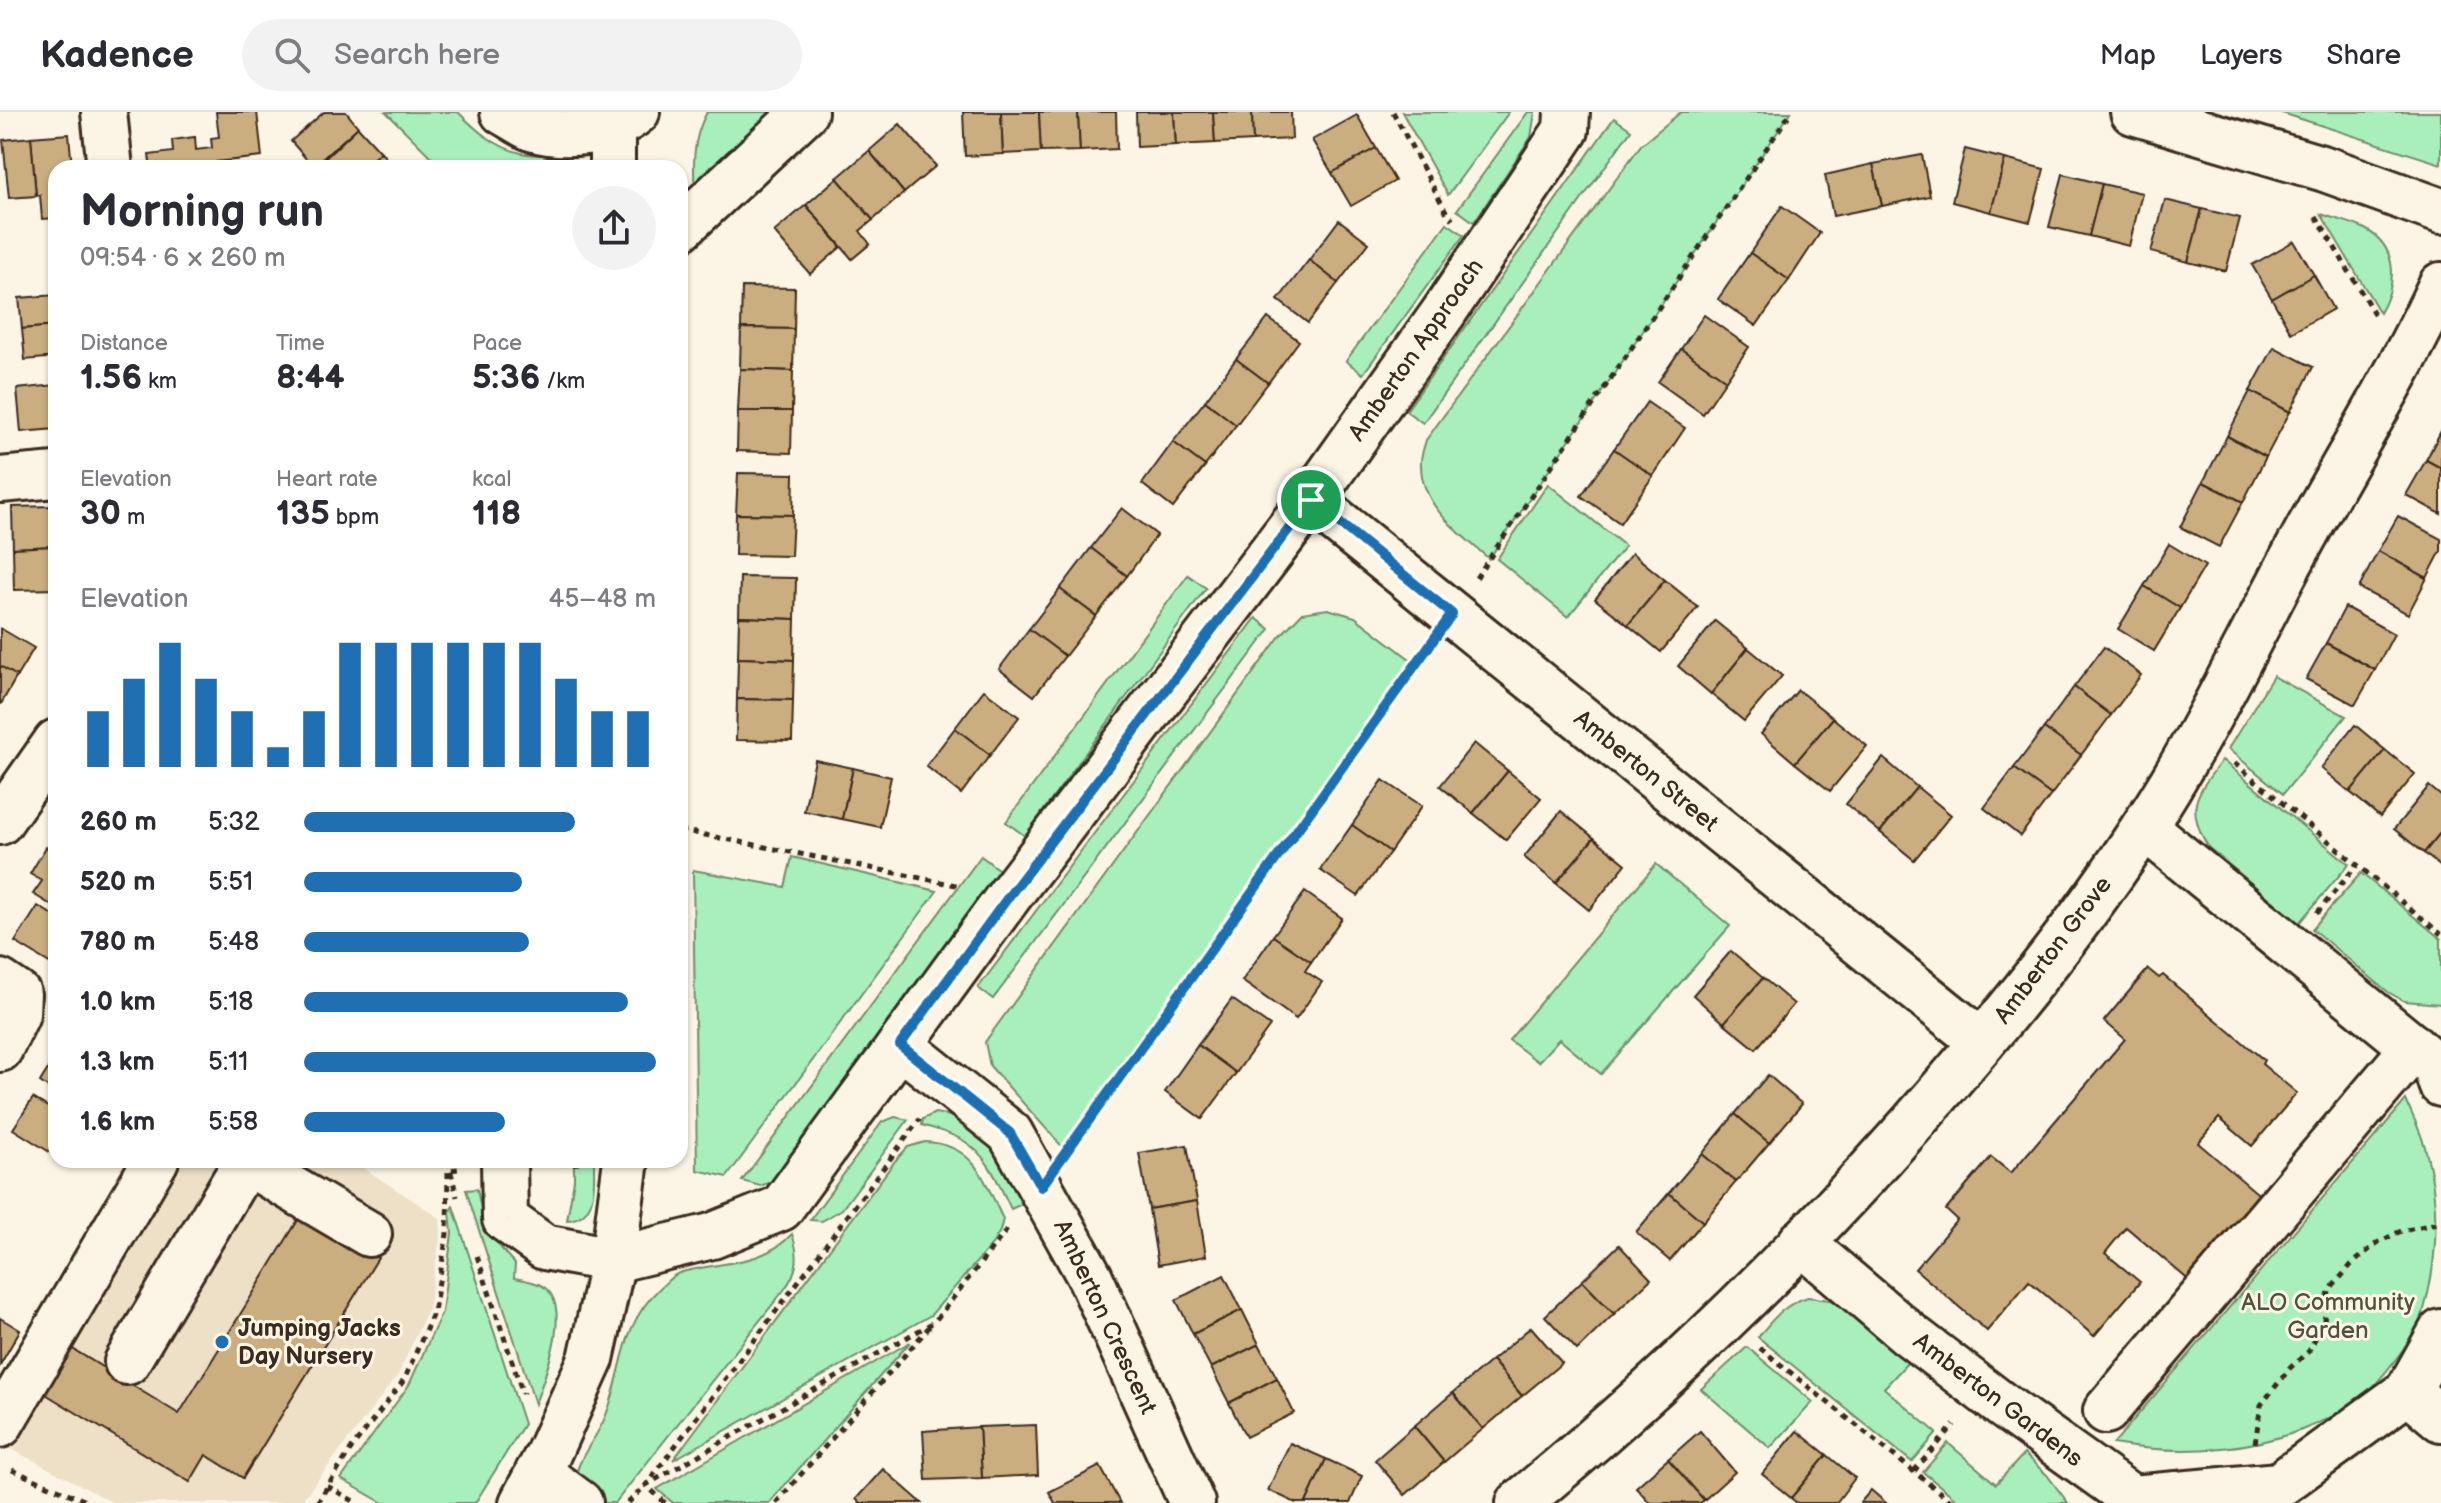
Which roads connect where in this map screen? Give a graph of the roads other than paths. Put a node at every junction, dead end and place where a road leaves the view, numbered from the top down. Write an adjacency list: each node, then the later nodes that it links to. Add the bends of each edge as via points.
1 (104, 112): 7 (street)
2 (503, 112): 6 (street, via 531,127)
3 (805, 112): 9 (street)
4 (1567, 112): 13 (street, Amberton Approach, via 1566,130)
5 (2133, 112): 8 (street, via 2325,169)
6 (620, 135)
7 (109, 160)
8 (2441, 211)
9 (688, 222)
10 (2441, 285): 16 (street, Amberton Grove, via 2417,338)
11 (48, 476): 12 (street)
12 (0, 480)
13 (1311, 500): 18 (street, Amberton Street); 19 (street, Amberton Approach)
14 (48, 753): 15 (street)
15 (0, 822)
16 (2144, 827): 18 (street, Amberton Grove, via 2072,930); 21 (street)
17 (9, 988): 20 (street, via 17,1014)
18 (1982, 1042): 28 (street, Amberton Grove, via 1878,1164)
19 (900, 1045): 29 (street, Amberton Approach, via 781,1208 712,1236); 39 (street, Amberton Crescent, via 1010,1133 1090,1277)
20 (0, 1049)
21 (2433, 1065): 33 (street)
22 (151, 1168): 35 (street)
23 (241, 1168): 31 (street)
24 (257, 1168): 27 (street)
25 (504, 1168): 29 (street, via 505,1219 544,1247)
26 (625, 1168): 29 (street)
27 (369, 1234)
28 (1801, 1242): 37 (street, Amberton Gardens, via 1909,1334); 40 (street, Amberton Grove, via 1725,1320)
29 (613, 1260): 36 (street, via 591,1359)
30 (2441, 1332): 32 (street, Amberton Gardens)
31 (127, 1362)
32 (2408, 1391): 34 (street); 37 (street, Amberton Gardens, via 2279,1485)
33 (2106, 1411)
34 (2441, 1419)
35 (0, 1425)
36 (536, 1476): 38 (street)
37 (2132, 1500)
38 (580, 1503)
39 (1192, 1503)
40 (1519, 1503)

